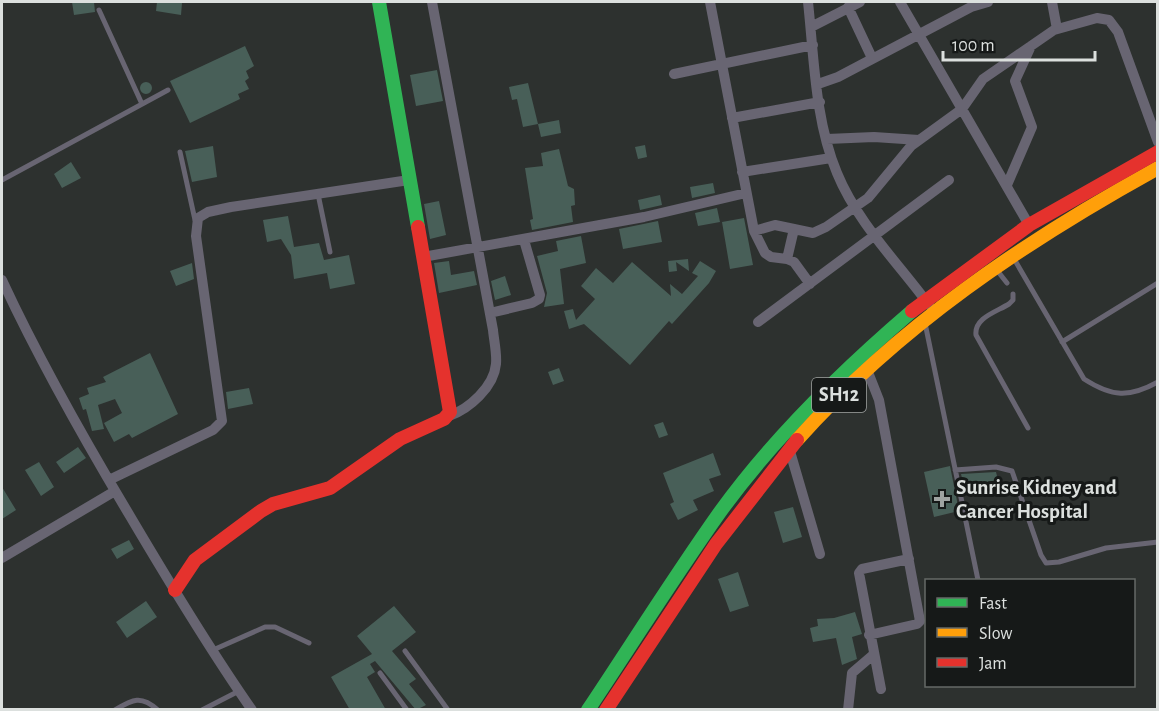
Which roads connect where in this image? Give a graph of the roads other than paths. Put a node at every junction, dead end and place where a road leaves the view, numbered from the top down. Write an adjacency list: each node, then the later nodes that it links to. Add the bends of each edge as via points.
1 (379, 2): 34 (main road)
2 (432, 2): 46 (street)
3 (710, 2): 17 (street)
4 (808, 2): 11 (street)
5 (860, 2): 9 (street)
6 (900, 2): 13 (street)
7 (988, 2): 13 (street)
8 (1052, 2): 12 (street)
9 (848, 7): 11 (street); 16 (street)
10 (99, 10): 22 (lane)
11 (811, 27): 15 (street)
12 (1057, 29): 14 (street); 27 (street, via 1097,18 1109,20 1119,36)
13 (918, 34): 16 (street); 23 (street)
14 (1032, 43): 23 (street, via 983,79); 36 (street, via 1015,81 1032,127)
15 (813, 45): 17 (street); 19 (street)
16 (872, 58): 19 (street)
17 (722, 64): 18 (street); 24 (street)
18 (674, 74)
19 (818, 84): 21 (street)
20 (168, 90): 22 (lane)
21 (820, 102): 24 (street); 25 (street)
22 (142, 104): 33 (lane)
23 (962, 110): 26 (street); 36 (street)
24 (732, 118): 32 (street)
25 (827, 139): 26 (street, via 874,136); 30 (street)
26 (919, 140): 39 (street, via 876,191)
27 (1158, 142)
28 (180, 152): 40 (lane)
29 (1158, 152): 41 (main road)
30 (831, 158): 32 (street); 39 (street)
31 (1158, 168): 48 (main road, SH12)
32 (742, 172): 37 (street)
33 (2, 180)
34 (409, 180): 38 (street); 49 (main road)
35 (949, 180): 44 (street)
36 (1007, 185): 41 (street)
37 (746, 193): 43 (street); 45 (street)
38 (318, 194): 40 (street, via 208,212 198,218); 47 (lane)
39 (856, 208): 42 (street, via 819,231); 44 (street)
40 (196, 225): 67 (street, via 222,421 213,430)
41 (1029, 225): 57 (main road)
42 (794, 229): 43 (street, via 774,225); 50 (street)
43 (754, 231): 50 (street, via 771,257)
44 (876, 235): 55 (street); 57 (street)
45 (524, 240): 46 (street); 58 (street, via 539,299)
46 (477, 247): 49 (street); 58 (street)
47 (330, 252)
48 (1011, 253): 51 (main road, SH12); 60 (lane)
49 (423, 257): 63 (main road)
50 (787, 259): 55 (street, via 794,262)
51 (994, 265): 53 (lane); 57 (main road, SH12)
52 (2, 280): 67 (street, via 51,381)
53 (1007, 283)
54 (1158, 283): 60 (lane)
55 (810, 284): 59 (street)
56 (1013, 294): 64 (lane, via 1009,304 975,328)
57 (928, 309): 61 (main road, SH12); 66 (lane); 89 (main road, via 848,366 772,448 701,539)
58 (490, 313): 63 (street, via 495,370 473,403)
59 (758, 322)
60 (1062, 342): 62 (lane, via 1078,371 1096,386 1129,394)
61 (866, 367): 65 (main road, SH12); 72 (street, via 879,400)
62 (1158, 382)
63 (449, 416): 74 (main road, via 400,439 330,488 261,511 195,560)
64 (1028, 429)
65 (789, 448): 70 (street); 90 (main road, SH12, via 704,560)
66 (955, 470): 69 (lane, via 996,467 1012,471 1046,562 1106,548); 73 (lane)
67 (109, 480): 68 (street)
68 (115, 491): 71 (street); 74 (street)
69 (1158, 542)
70 (820, 554)
71 (2, 558)
72 (909, 559): 75 (street, via 919,623); 75 (street, via 859,571)
73 (978, 579)
74 (175, 590): 77 (street)
75 (869, 635): 79 (street)
76 (309, 643): 77 (lane, via 275,627 265,627)
77 (213, 650): 82 (street)
78 (405, 651): 88 (lane)
79 (873, 655): 81 (street); 91 (street, via 852,673)
80 (380, 673): 87 (lane)
81 (881, 689)
82 (239, 691): 85 (lane); 86 (street)
83 (115, 710): 84 (lane, via 138,698)
84 (158, 710)
85 (202, 710)
86 (252, 710)
87 (407, 710)
88 (448, 710)
89 (588, 710)
90 (606, 710)
91 (848, 710)

